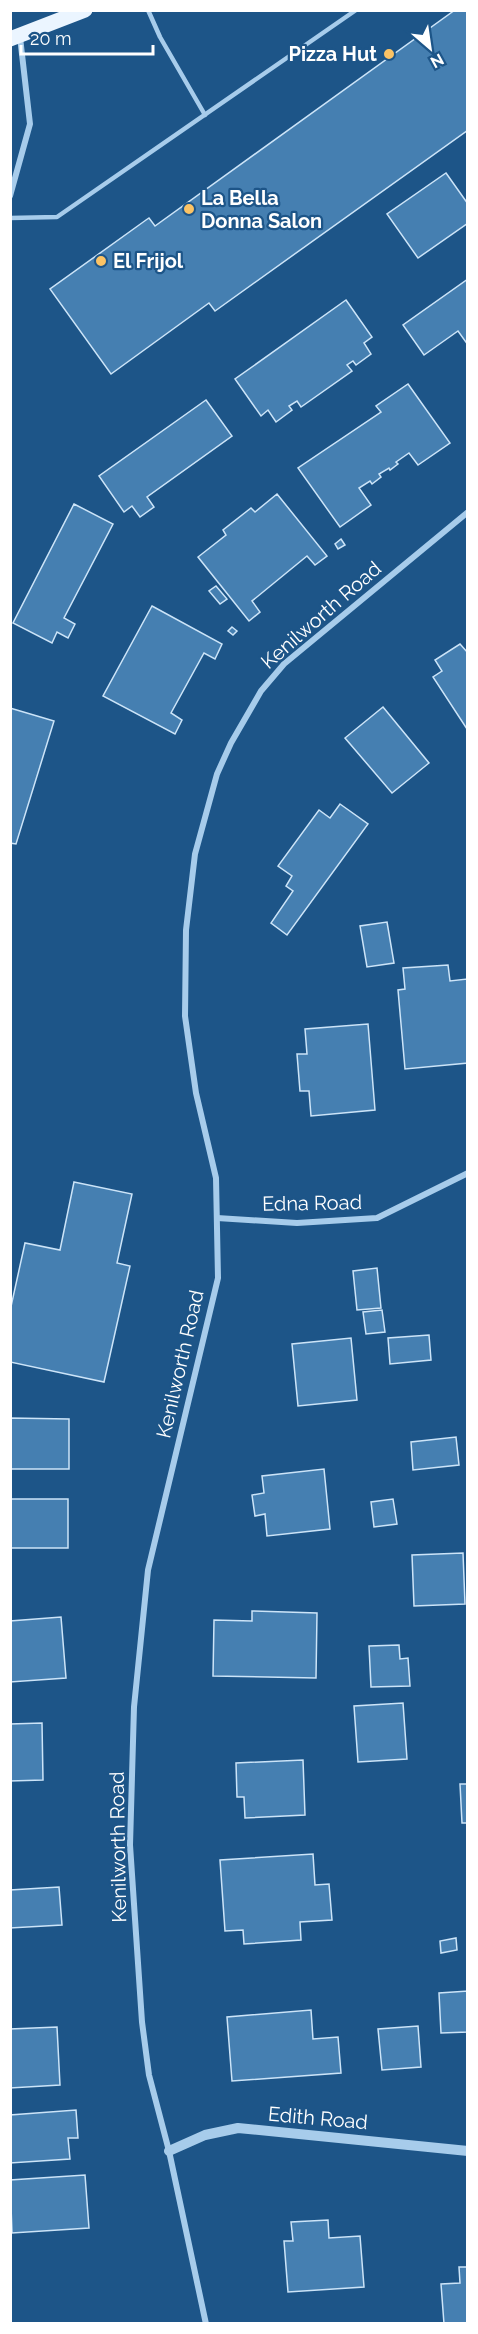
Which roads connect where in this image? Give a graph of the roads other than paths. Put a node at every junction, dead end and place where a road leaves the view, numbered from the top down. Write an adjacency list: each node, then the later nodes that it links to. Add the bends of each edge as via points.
1 (85, 10): 4 (main road)
2 (148, 10): 5 (lane)
3 (356, 10): 5 (lane)
4 (15, 38): 6 (street, via 30,124)
5 (205, 115): 7 (lane, via 57,217)
6 (10, 196)
7 (10, 218)
8 (468, 512): 10 (street, Kenilworth Road, via 284,664 261,691 217,774 195,854 186,930 185,1016 196,1093 216,1178)
9 (468, 1173): 10 (street, Edna Road, via 377,1218 297,1223)
10 (218, 1218): 11 (street, Kenilworth Road, via 218,1278 148,1570 134,1707 130,1845 142,2022 149,2075)
11 (169, 2151): 12 (street, Edith Road, via 205,2135 238,2128); 13 (street, Kenilworth Road)
12 (468, 2151)
13 (206, 2324)

